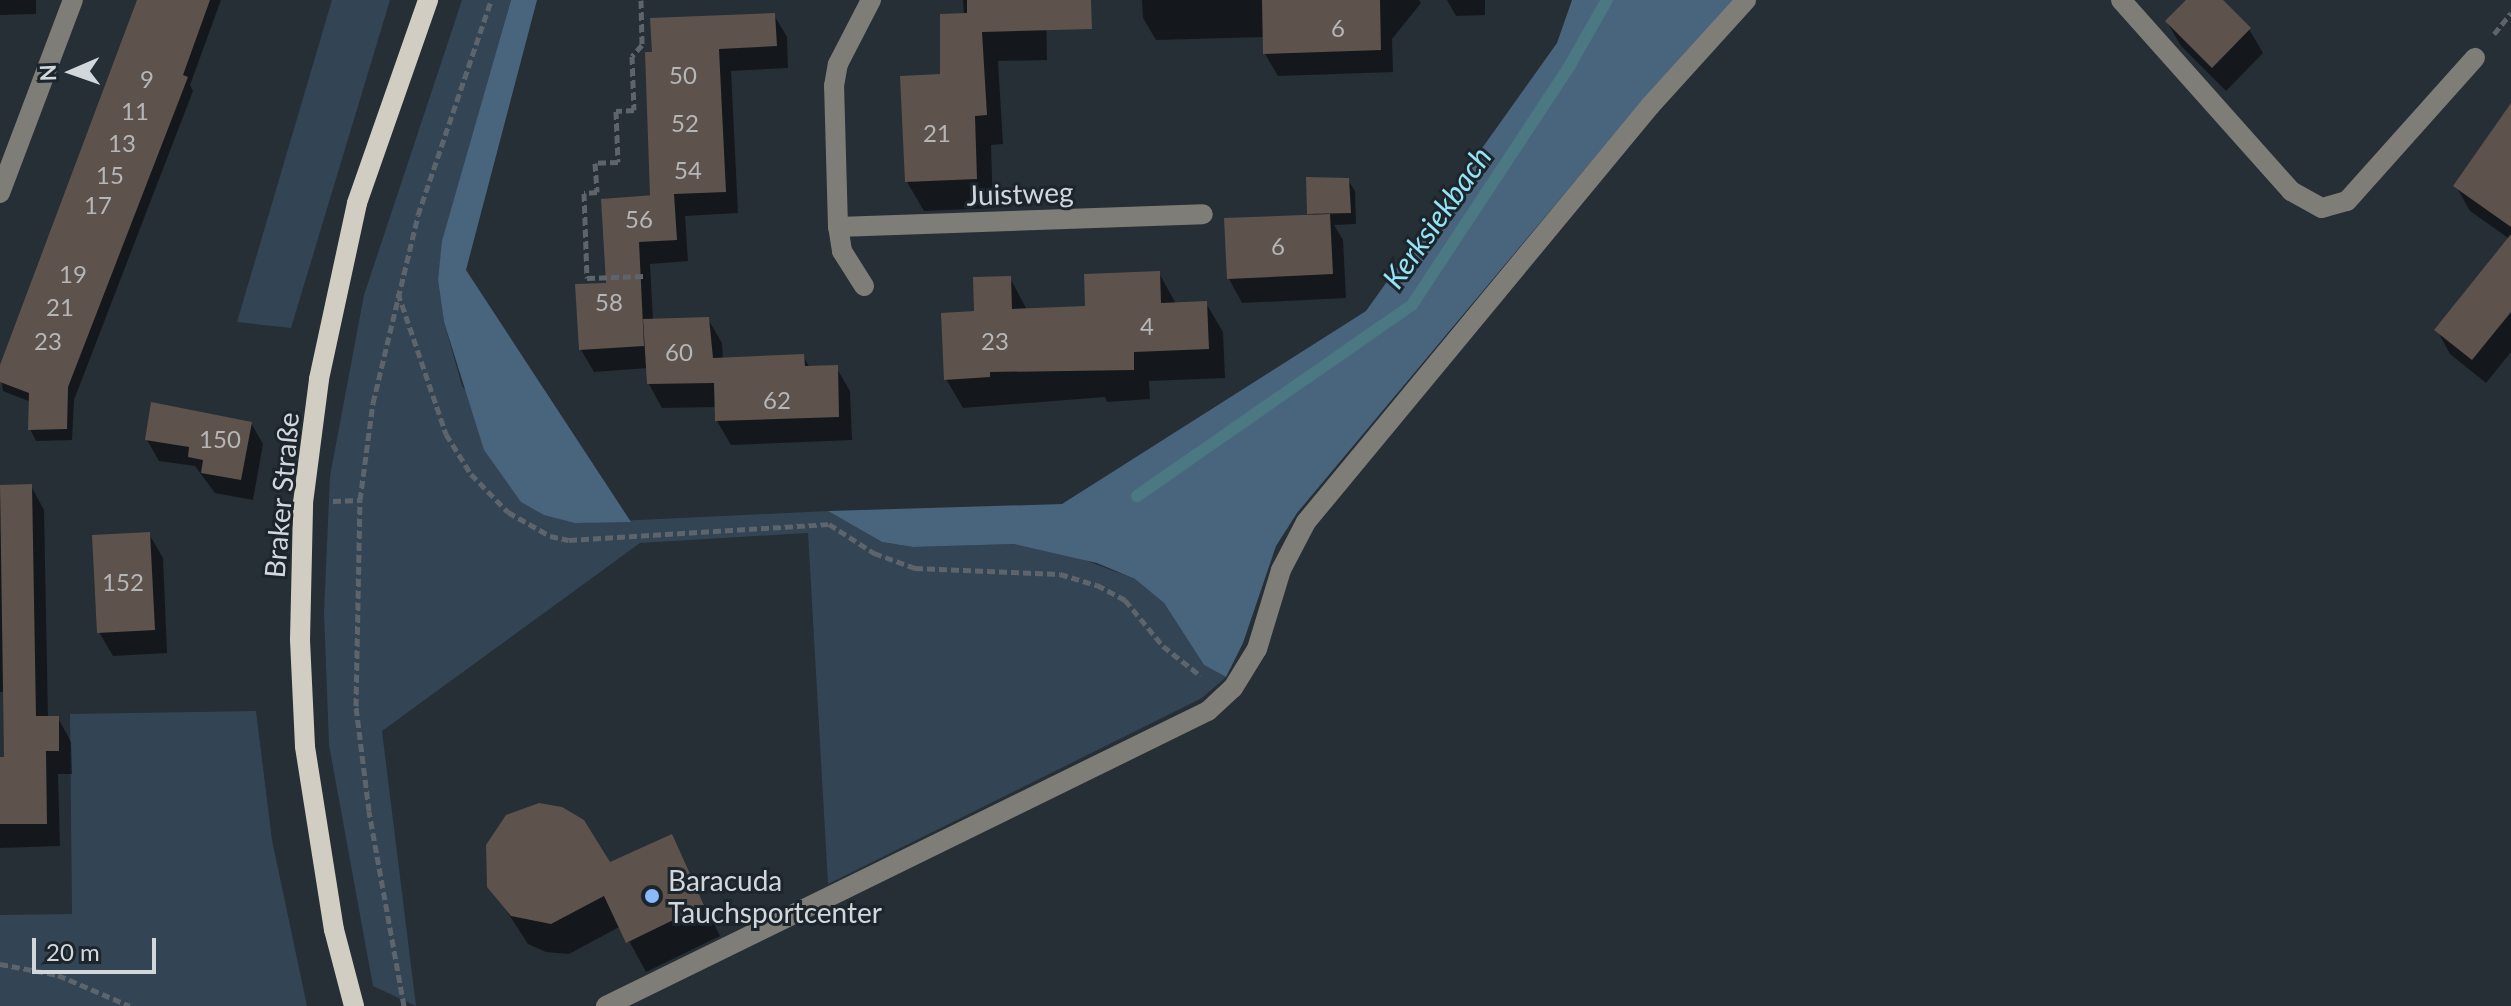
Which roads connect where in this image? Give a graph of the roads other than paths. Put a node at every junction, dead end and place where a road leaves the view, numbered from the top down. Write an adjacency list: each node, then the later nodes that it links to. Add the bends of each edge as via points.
1 (73, 0): 7 (street)
2 (428, 0): 11 (main road, Braker Straße, via 357,203 319,379 303,503 300,640 305,746 331,916)
3 (871, 0): 9 (street, via 838,64 834,86)
4 (1746, 0): 12 (street, via 1640,118 1306,522 1281,570 1257,649 1233,688 1208,711)
5 (2121, 0): 6 (street, via 2291,191 2322,208 2347,201)
6 (2475, 58)
7 (0, 193)
8 (1203, 214): 9 (street, Juistweg)
9 (838, 227): 10 (street, via 842,251)
10 (864, 286)
11 (354, 1006)
12 (606, 1006)

